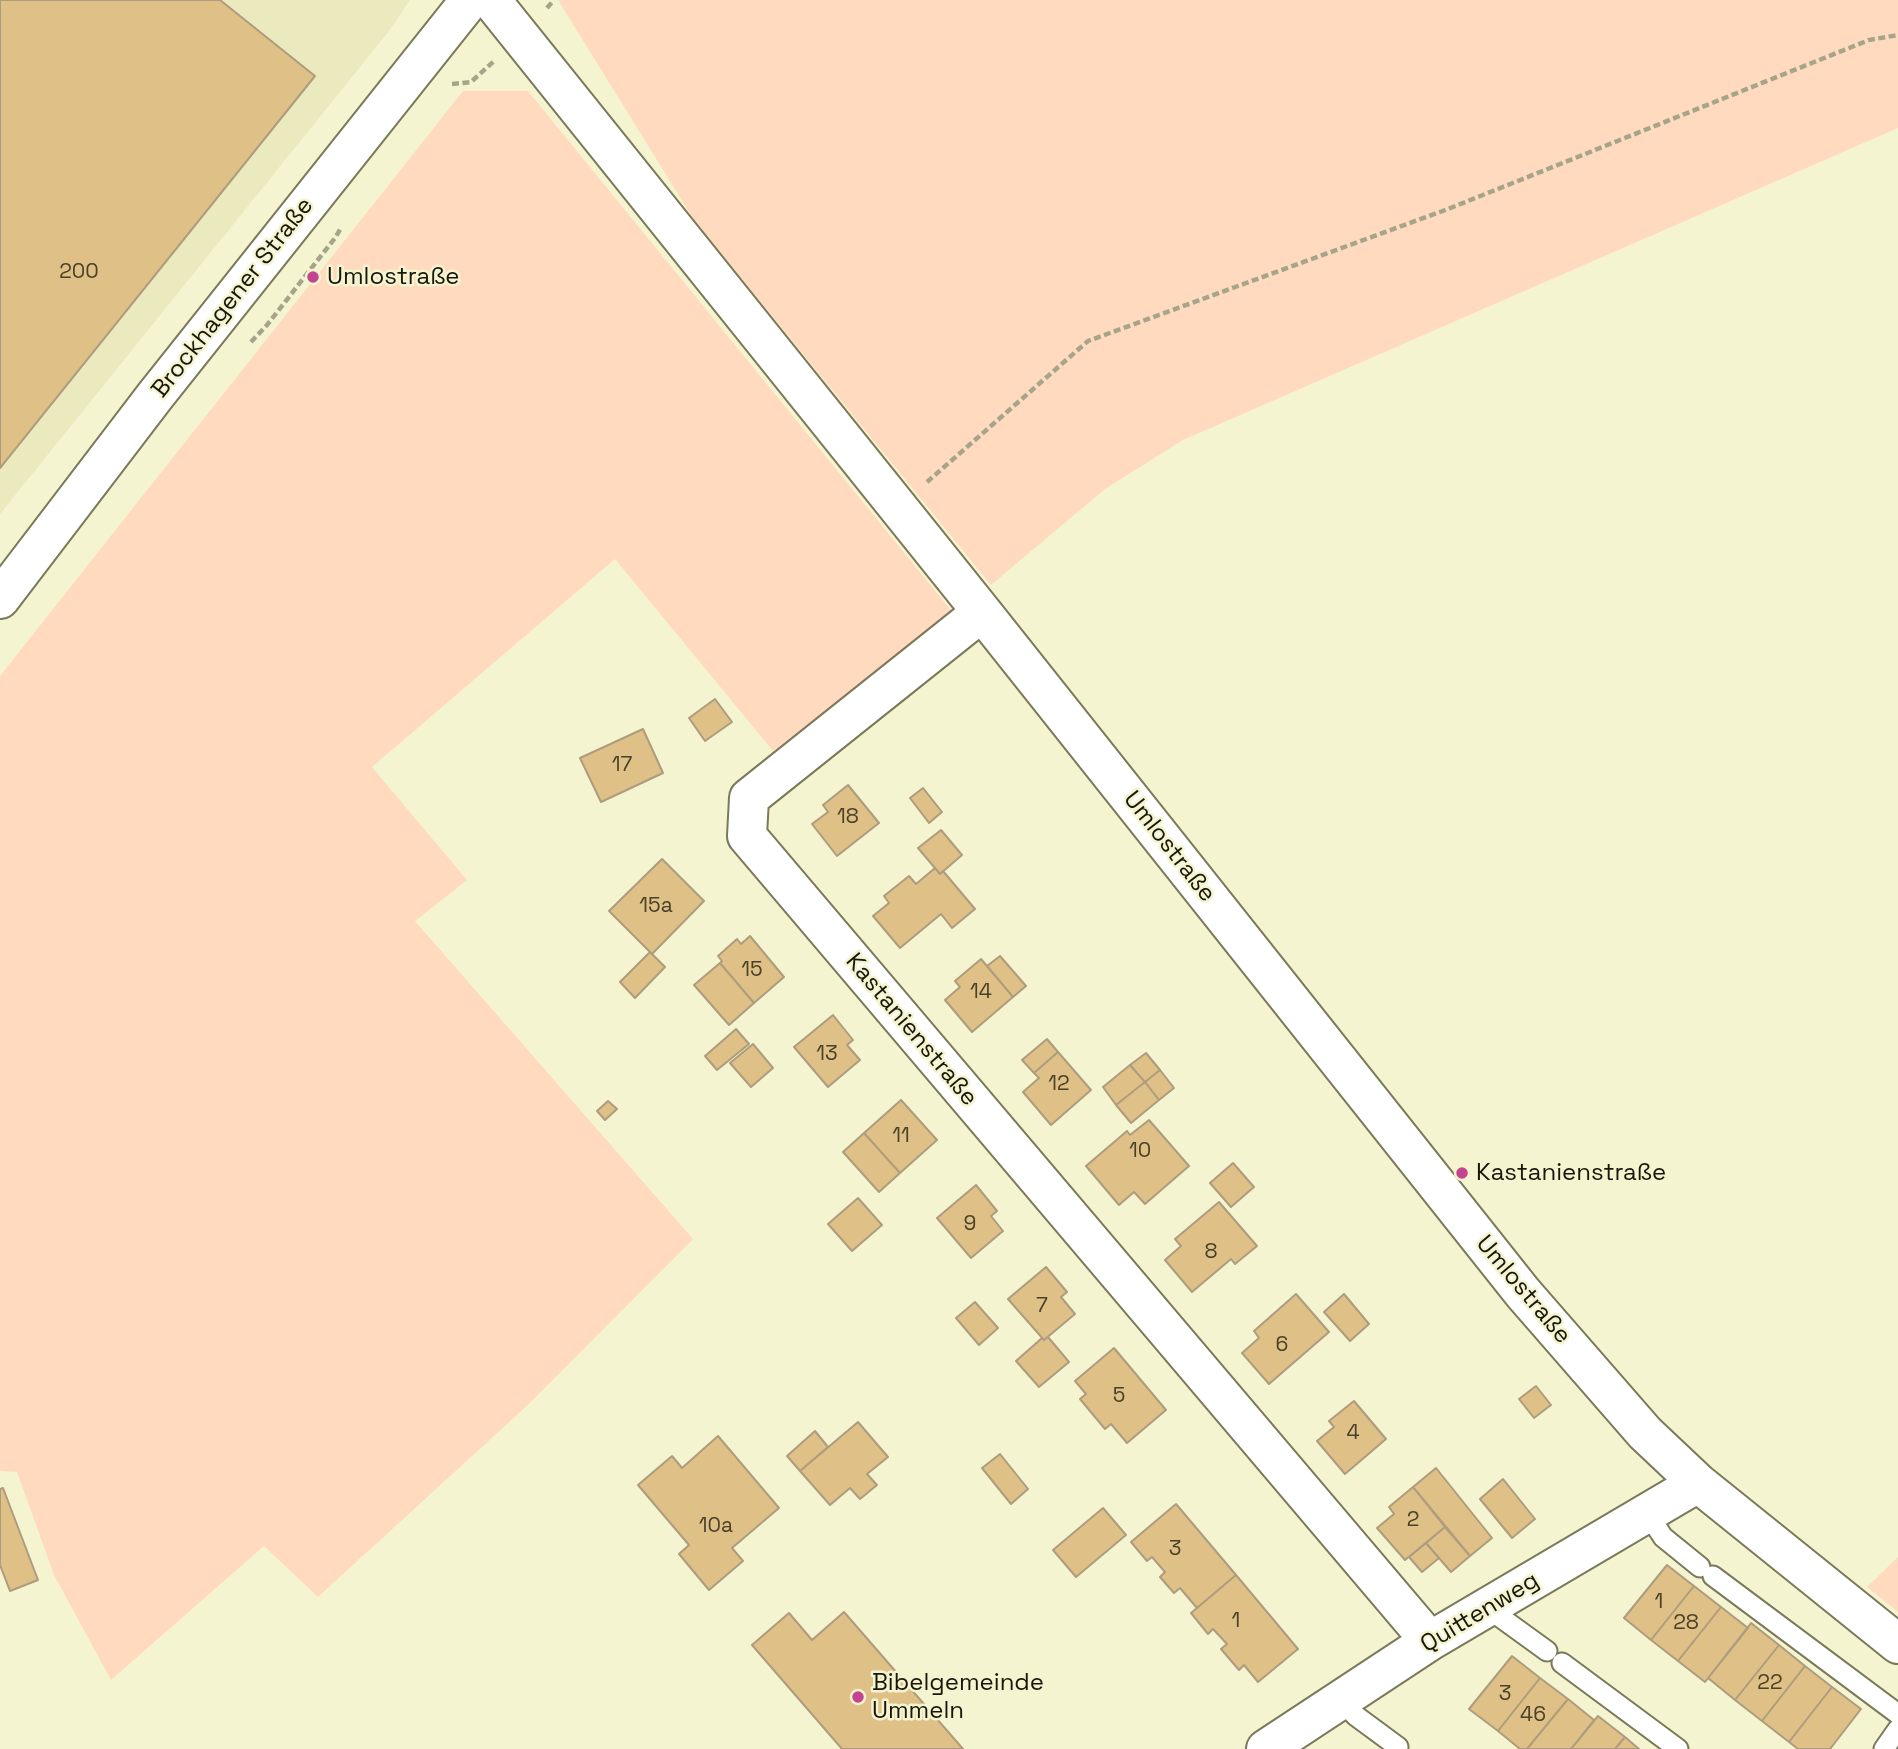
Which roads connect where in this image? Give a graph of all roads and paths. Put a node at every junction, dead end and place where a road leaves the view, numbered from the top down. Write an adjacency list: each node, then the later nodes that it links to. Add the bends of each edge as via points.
1 (470, 0): 5 (street, Brockhagener Straße)
2 (491, 0): 4 (street, Umlostraße)
3 (1898, 35): 4 (path, via 1869,40 1448,209 1088,341)
4 (898, 507): 6 (street, Umlostraße)
5 (0, 598)
6 (982, 612): 7 (street, Umlostraße, via 1523,1293 1645,1433); 10 (street, Kastanienstraße, via 749,798 747,836)
7 (1698, 1483): 8 (street, Quittenweg); 11 (street, Umlostraße)
8 (1648, 1514): 9 (street, Quittenweg); 13 (lane, via 1662,1537)
9 (1493, 1605): 10 (street, Quittenweg); 17 (lane, via 1500,1616)
10 (1430, 1642): 12 (street, Quittenweg)
11 (1898, 1644)
12 (1340, 1700): 15 (lane); 16 (street, Quittenweg)
13 (1898, 1714)
14 (1898, 1729): 18 (lane)
15 (1398, 1747)
16 (1266, 1749)
17 (1678, 1749)
18 (1884, 1749)

